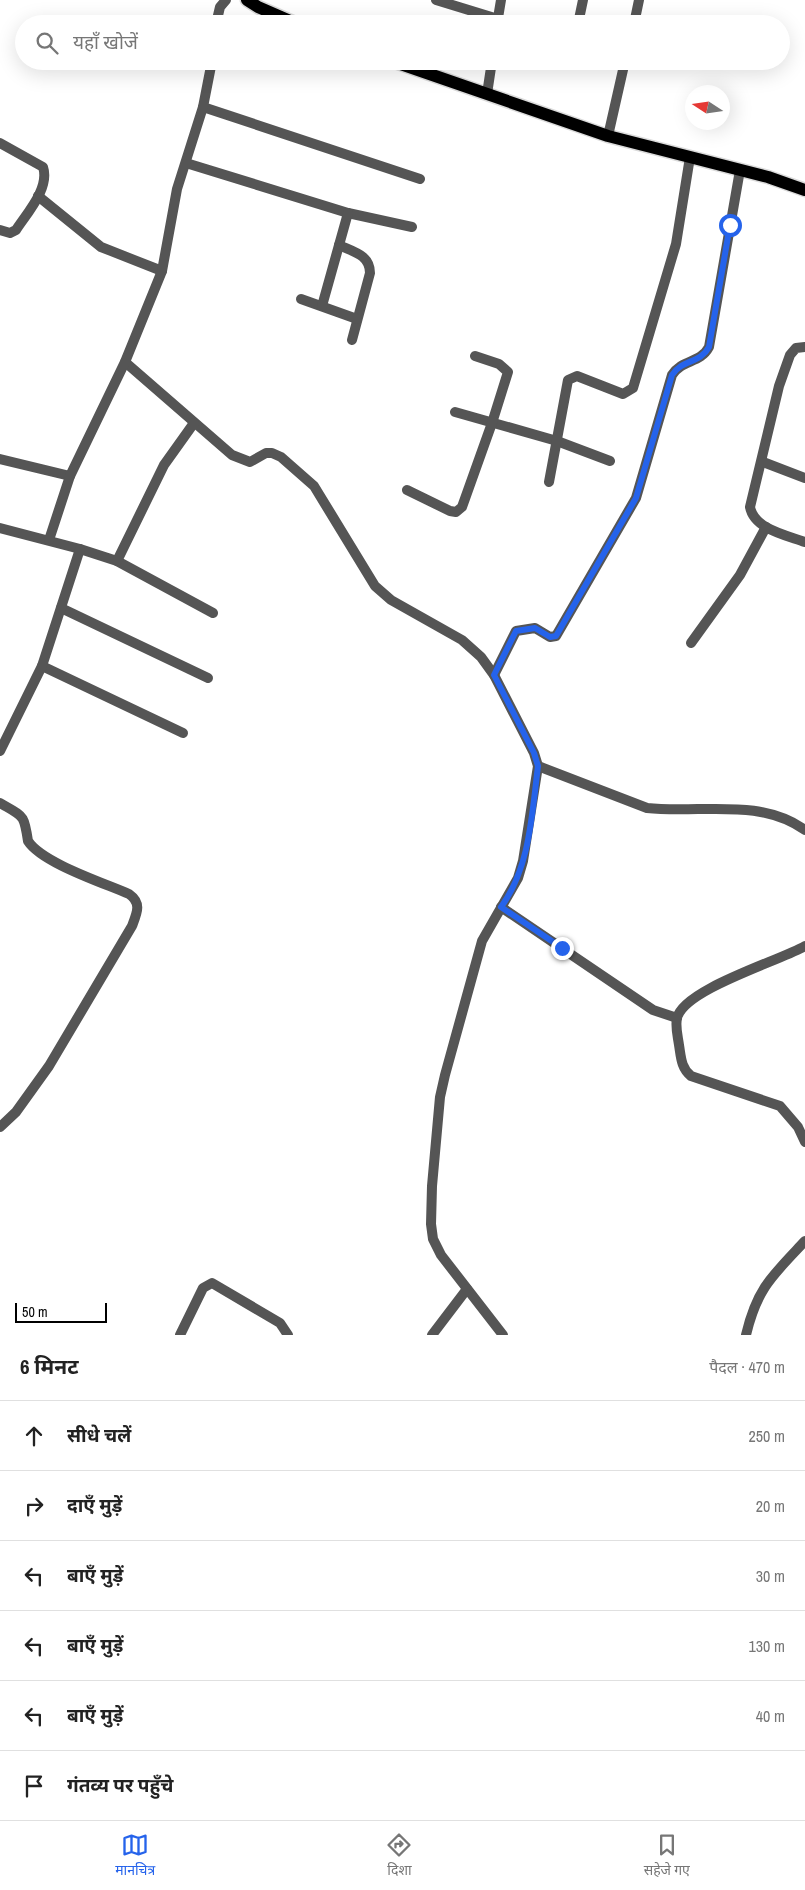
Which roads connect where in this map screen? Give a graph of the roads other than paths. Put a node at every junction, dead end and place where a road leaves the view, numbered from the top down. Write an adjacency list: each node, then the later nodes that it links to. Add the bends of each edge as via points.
1 (226, 0): 7 (street)
2 (247, 0): 8 (main road)
3 (436, 0): 9 (street)
4 (501, 0): 10 (street)
5 (583, 0): 11 (street)
6 (639, 0): 12 (street)
7 (218, 15)
8 (276, 15)
9 (478, 15)
10 (499, 15)
11 (580, 15)
12 (636, 15)
13 (210, 70): 18 (street)
14 (418, 70): 17 (main road)
15 (491, 70): 17 (street)
16 (623, 70): 19 (street)
17 (487, 94): 19 (main road)
18 (203, 107): 22 (street); 24 (street)
19 (608, 136): 21 (main road)
20 (0, 143): 26 (street, via 43,167 44,179)
21 (690, 157): 23 (main road); 42 (street, via 676,244 632,388 623,394 581,377 571,377 566,387)
22 (186, 163): 27 (street); 31 (street, via 177,190)
23 (740, 170): 25 (main road); 60 (street, via 709,347 699,360 677,367 672,375 636,498 556,636 550,637 535,628 516,631)
24 (420, 179)
25 (805, 190)
26 (38, 196): 29 (street, via 16,230 10,233); 31 (street, via 101,247)
27 (348, 212): 28 (street); 30 (street)
28 (412, 227)
29 (0, 230)
30 (339, 245): 33 (street); 34 (street, via 365,257 370,264)
31 (162, 271): 38 (street)
32 (301, 299): 33 (street)
33 (322, 306): 34 (street)
34 (357, 319): 35 (street)
35 (352, 340)
36 (805, 346): 45 (street, via 796,348 790,355 779,386)
37 (475, 356): 41 (street, via 499,364 508,372)
38 (125, 362): 40 (street); 46 (street)
39 (455, 412): 41 (street)
40 (194, 423): 55 (street, via 164,465); 60 (street, via 242,461 250,462 272,452 281,457 314,486 375,586 391,600 462,640 481,657)
41 (492, 423): 42 (street); 49 (street, via 466,500 456,512)
42 (557, 441): 44 (street); 48 (street)
43 (0, 459): 46 (street)
44 (610, 461)
45 (763, 462): 47 (street); 50 (street, via 750,506 752,514)
46 (70, 476): 52 (street)
47 (805, 478)
48 (550, 482)
49 (407, 490)
50 (766, 527): 53 (street); 58 (street, via 740,575)
51 (0, 528): 52 (street)
52 (49, 540): 54 (street)
53 (805, 542)
54 (80, 549): 55 (street); 56 (street)
55 (117, 561): 57 (street)
56 (60, 608): 59 (street); 61 (street)
57 (213, 613)
58 (691, 643)
59 (42, 666): 62 (street); 63 (street)
60 (494, 675): 64 (street)
61 (208, 678)
62 (183, 733)
63 (0, 751)
64 (538, 766): 66 (street, via 647,808 748,810); 67 (street, via 523,862 514,887)
65 (0, 803): 70 (street, via 23,818 27,824 28,841 41,853 60,865 129,894 138,906 132,926 49,1066 16,1112)
66 (804, 826)
67 (501, 907): 69 (street, via 653,1010); 73 (street, via 482,941 445,1075 438,1116 432,1186 433,1239)
68 (805, 946): 69 (street, via 783,958 733,976 680,1011)
69 (677, 1018): 71 (street, via 682,1065 687,1073 780,1106 798,1127)
70 (0, 1127)
71 (805, 1142)
72 (805, 1241): 78 (street, via 766,1283 757,1299)
73 (467, 1289): 76 (street); 77 (street)
74 (180, 1335): 75 (street, via 203,1288 212,1283 280,1323)
75 (288, 1335)
76 (432, 1335)
77 (503, 1335)
78 (746, 1335)

